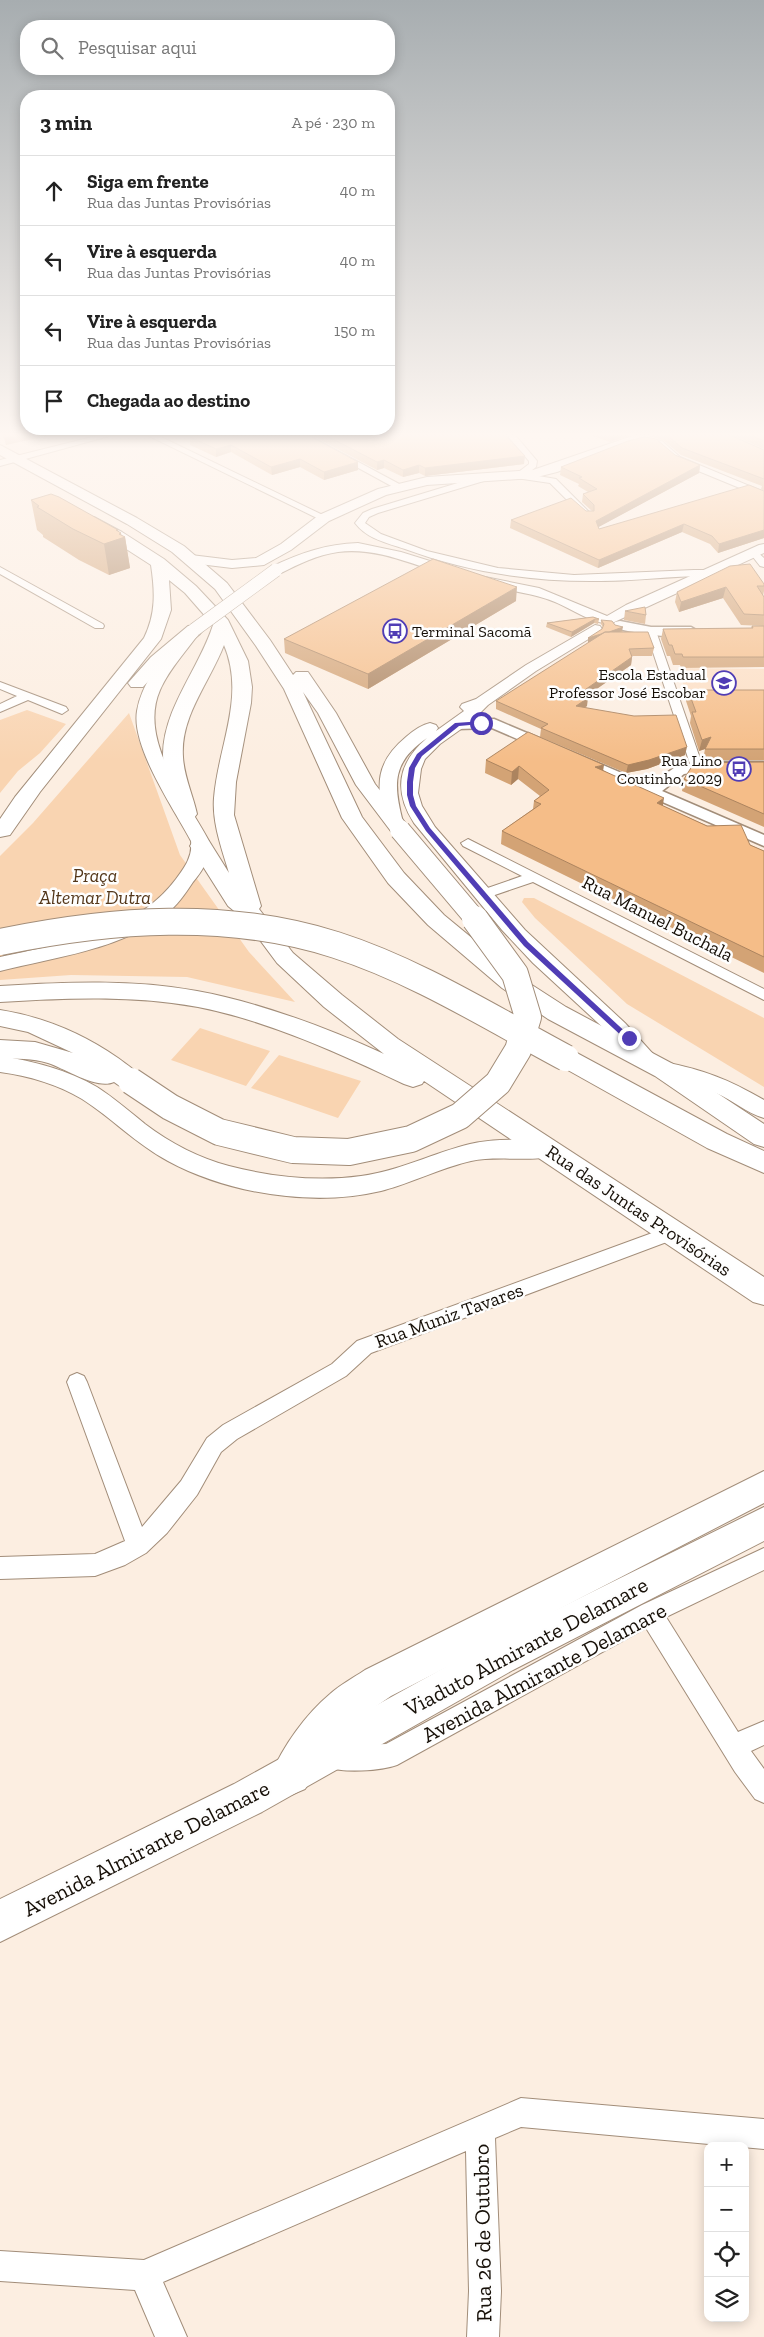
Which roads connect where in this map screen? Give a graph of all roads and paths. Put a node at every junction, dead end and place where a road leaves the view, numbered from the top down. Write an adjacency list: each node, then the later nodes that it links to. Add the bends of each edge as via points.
1 (129, 544): 8 (main road)
2 (168, 544): 7 (main road)
3 (290, 544): 7 (main road, via 259,562 232,564)
4 (307, 544): 11 (main road)
5 (400, 544): 12 (street, via 498,572 599,578)
6 (759, 550): 9 (street); 12 (main road)
7 (191, 559): 19 (main road, via 222,586)
8 (158, 562): 13 (main road); 32 (main road, via 164,608 152,639 37,779)
9 (764, 564)
10 (0, 570): 15 (street)
11 (276, 570): 14 (main road, via 329,549 354,547 398,554 464,576 525,588 558,599); 16 (main road, bridge)
12 (707, 573): 14 (main road, via 631,608)
13 (222, 624): 30 (main road, via 213,650 186,702 176,735 174,767); 38 (main road, via 241,660 243,688 226,774 224,816)
14 (607, 624): 17 (street); 22 (main road, via 531,668)
15 (99, 626)
16 (194, 630): 30 (main road, via 152,690 145,714 155,757); 32 (main road, via 157,661 52,782)
17 (651, 630): 18 (street); 27 (street)
18 (708, 631)
19 (264, 644): 31 (main road, via 305,679 366,785); 46 (main road, via 293,689 352,818 396,878 436,920 510,982 557,1013)
20 (0, 686): 21 (street)
21 (28, 696): 23 (street); 24 (street)
22 (482, 702): 25 (street); 26 (main road, via 475,713); 31 (main road, via 461,709 418,736 393,760 387,774 387,791)
23 (0, 708)
24 (62, 710)
25 (494, 723): 26 (street); 29 (street)
26 (457, 725): 37 (main road, via 419,755 412,768 410,795 428,829)
27 (697, 767): 28 (street); 29 (street, via 679,772)
28 (764, 767)
29 (652, 791): 33 (street)
30 (187, 814): 35 (main road)
31 (397, 826): 47 (main road, bridge, via 489,936 516,974 528,1017 518,1050 498,1083 460,1116 411,1139 349,1152 292,1150 219,1132)
32 (1, 833)
33 (764, 841)
34 (468, 843): 36 (street, Rua Manuel Buchala)
35 (201, 846): 38 (main road, via 236,901); 40 (main road, via 195,868 185,881 159,910 142,922 113,934)
36 (534, 877): 37 (street); 42 (street, Rua Manuel Buchala)
37 (484, 894): 46 (main road, via 526,944)
38 (253, 915): 49 (main road, via 285,958 333,1001 389,1045)
39 (0, 942): 52 (main road, bridge, via 96,924 170,920 234,924 335,944 432,986 717,1141)
40 (0, 964)
41 (0, 994): 49 (main road, via 61,990 142,992 198,999 282,1022 348,1046)
42 (764, 995)
43 (0, 1018): 47 (main road, via 42,1028 69,1039)
44 (0, 1049): 47 (main road, via 53,1056 95,1073)
45 (0, 1064): 51 (main road, via 22,1067 72,1084 184,1160 209,1170 275,1185 354,1186 416,1172 470,1153)
46 (655, 1065): 48 (main road, via 726,1088); 50 (main road)
47 (127, 1078)
48 (764, 1110)
49 (514, 1128): 51 (main road, Rua das Juntas Provisórias)
50 (764, 1137)
51 (549, 1149): 53 (main road, Rua das Juntas Provisórias)
52 (764, 1163)
53 (674, 1232): 54 (main road, Rua das Juntas Provisórias); 58 (street, Rua Muniz Tavares, via 364,1347 339,1370 230,1432 214,1445 189,1488 159,1526)
54 (763, 1292)
55 (77, 1382): 58 (street)
56 (764, 1486): 64 (main road, via 378,1682 343,1707 322,1729)
57 (764, 1523): 64 (main road, Viaduto Almirante Delamare, via 500,1656)
58 (138, 1546): 60 (street, via 117,1558 95,1564)
59 (764, 1559): 61 (street, Avenida Almirante Delamare)
60 (0, 1568)
61 (650, 1613): 63 (street); 64 (street, Avenida Almirante Delamare, via 388,1756)
62 (764, 1733): 63 (street)
63 (733, 1746): 65 (street)
64 (305, 1767): 66 (main road, Avenida Almirante Delamare)
65 (764, 1790)
66 (0, 1921)
67 (480, 2129): 68 (street, via 520,2112); 70 (street); 72 (street, Rua 26 de Outubro, via 485,2291)
68 (764, 2134)
69 (0, 2266): 70 (street)
70 (144, 2275): 71 (street)
71 (171, 2337)
72 (483, 2337)

